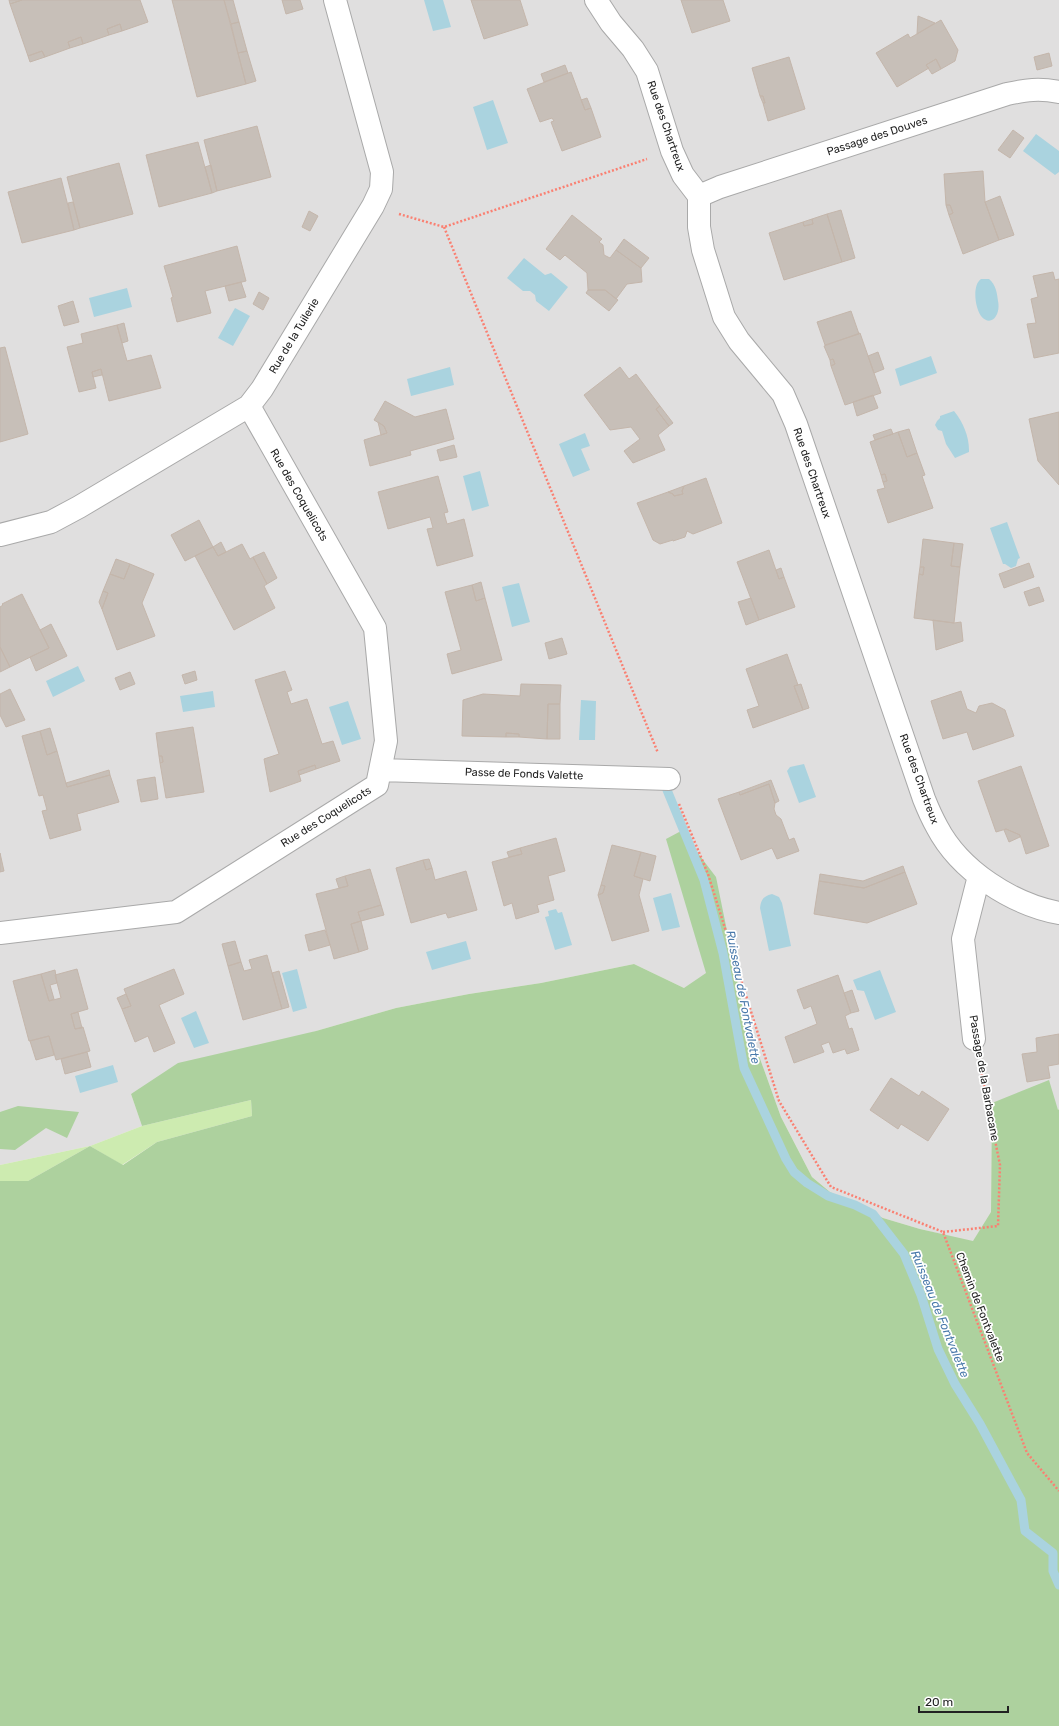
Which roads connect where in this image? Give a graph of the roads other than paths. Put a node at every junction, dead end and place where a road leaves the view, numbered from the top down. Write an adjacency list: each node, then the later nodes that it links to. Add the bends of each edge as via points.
1 (335, 0): 5 (street, Rue de la Tuilerie, via 382,172 381,189 374,206 262,389)
2 (596, 0): 4 (street, Rue des Chartreux, via 611,23 633,48 647,71 672,151 683,175)
3 (1059, 92): 4 (street, Passage des Douves, via 1029,89 1006,94)
4 (699, 196): 9 (street, Rue des Chartreux, via 699,227 703,250 724,318 739,341 783,394 796,424 924,799 937,828 954,852)
5 (249, 406): 6 (street, Rue de la Tuilerie, via 79,507 50,522); 7 (street, Rue des Coquelicots, via 375,628 386,741)
6 (0, 535)
7 (380, 770): 8 (street, Passe de Fonds Valette); 11 (street, Rue des Coquelicots, via 377,785 176,912)
8 (668, 778)
9 (979, 876): 10 (street, Rue des Chartreux, via 1010,897); 12 (street, Passage de la Barbacane, via 963,939)
10 (1059, 913)
11 (0, 933)
12 (974, 1039)

